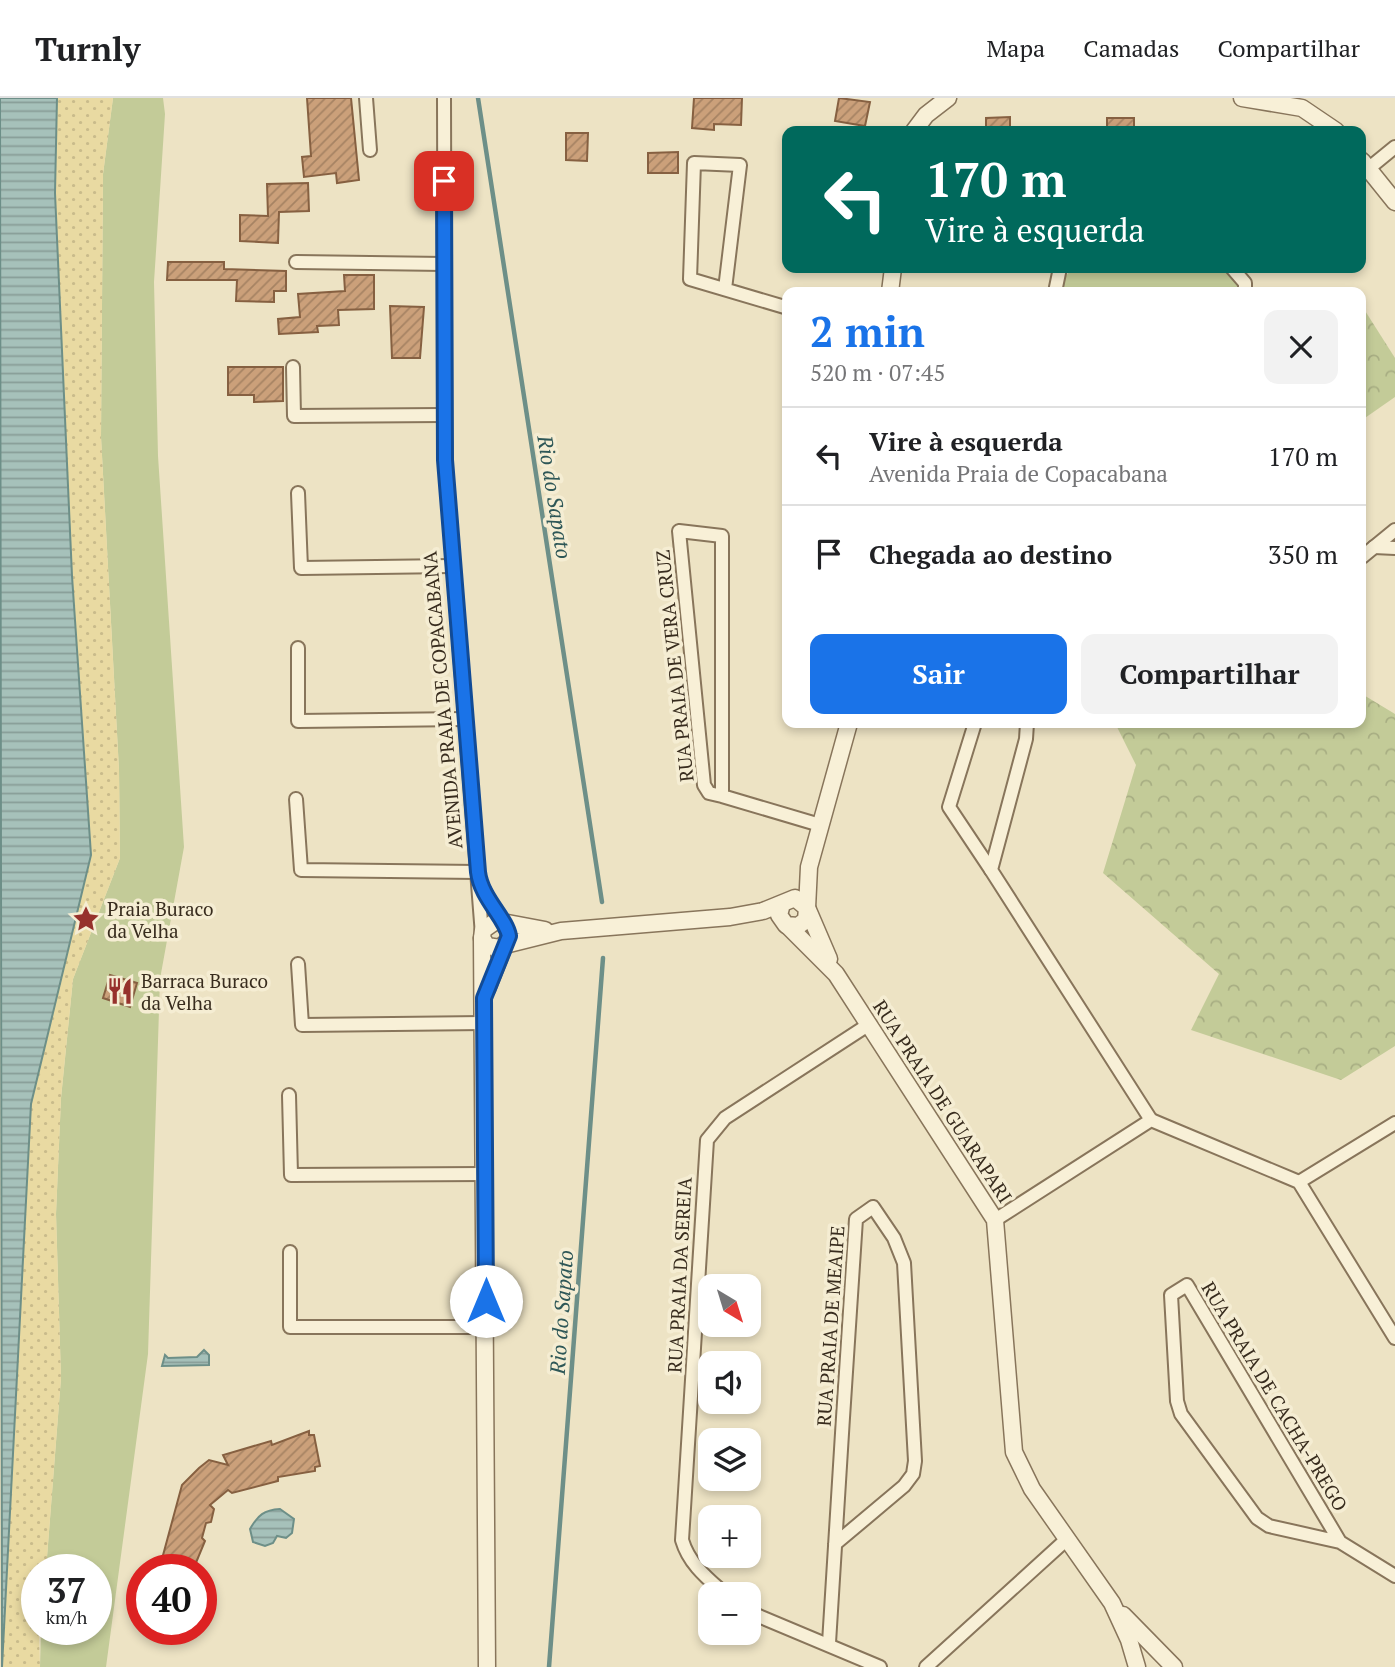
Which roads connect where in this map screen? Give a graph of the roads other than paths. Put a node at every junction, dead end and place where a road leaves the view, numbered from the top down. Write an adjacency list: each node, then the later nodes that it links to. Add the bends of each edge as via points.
1 (366, 98): 8 (street)
2 (444, 98): 13 (street, AVENIDA PRAIA DE COPACABANA)
3 (948, 98): 5 (street)
4 (1242, 98): 6 (street, via 1302,108)
5 (918, 126)
6 (1329, 126)
7 (1395, 147): 9 (street)
8 (370, 150)
9 (1366, 164)
10 (1366, 167): 11 (street)
11 (1395, 202)
12 (296, 262): 13 (street)
13 (444, 264): 17 (street, AVENIDA PRAIA DE COPACABANA)
14 (725, 289): 14 (street, via 690,279 694,163 740,165); 15 (street)
15 (782, 306)
16 (293, 367): 17 (street, via 294,416)
17 (443, 415): 23 (street, AVENIDA PRAIA DE COPACABANA)
18 (298, 493): 23 (street, via 301,568)
19 (1395, 530): 20 (street)
20 (1374, 547): 21 (street); 22 (street)
21 (1395, 548)
22 (1366, 554)
23 (452, 566): 25 (street, AVENIDA PRAIA DE COPACABANA)
24 (298, 648): 25 (street, via 298,721)
25 (465, 719): 34 (street, AVENIDA PRAIA DE COPACABANA)
26 (848, 728): 31 (street, RUA PRAIA DE GUARAPARI)
27 (973, 728): 33 (street, via 949,807)
28 (1027, 728): 33 (street)
29 (722, 796): 29 (street, RUA PRAIA DE VERA CRUZ, via 722,536 679,531 704,785 709,793); 31 (street)
30 (296, 799): 34 (street, via 301,870)
31 (820, 825): 32 (street, RUA PRAIA DE GUARAPARI)
32 (809, 867): 35 (street, RUA PRAIA DE GUARAPARI); 36 (street, RUA PRAIA DE GUARAPARI)
33 (991, 870): 49 (street)
34 (478, 875): 38 (street, AVENIDA PRAIA DE COPACABANA); 41 (street, AVENIDA PRAIA DE COPACABANA)
35 (783, 903): 36 (street, via 795,898); 37 (street); 39 (street, via 779,915)
36 (808, 909): 39 (street, via 803,924); 44 (street, RUA PRAIA DE GUARAPARI)
37 (730, 917): 39 (street); 40 (street)
38 (502, 923): 40 (street); 41 (street, via 490,922); 42 (street, via 509,936)
39 (787, 925): 44 (street, RUA PRAIA DE GUARAPARI)
40 (561, 931): 42 (street)
41 (482, 937): 42 (street, via 491,948); 45 (street, AVENIDA PRAIA DE COPACABANA)
42 (505, 945): 45 (street, AVENIDA PRAIA DE COPACABANA)
43 (298, 964): 46 (street, via 302,1025)
44 (836, 974): 47 (street, RUA PRAIA DE GUARAPARI)
45 (484, 998): 46 (street, AVENIDA PRAIA DE COPACABANA)
46 (484, 1023): 51 (street, AVENIDA PRAIA DE COPACABANA)
47 (868, 1025): 53 (street, RUA PRAIA DE GUARAPARI); 61 (street, RUA PRAIA DA SEREIA, via 725,1118 707,1140 682,1540 687,1555)
48 (289, 1095): 51 (street, via 291,1175)
49 (1151, 1119): 52 (street); 53 (street)
50 (1395, 1123): 52 (street)
51 (485, 1174): 55 (street, AVENIDA PRAIA DE COPACABANA)
52 (1299, 1182): 56 (street)
53 (995, 1220): 57 (street, RUA PRAIA DE GUARAPARI, via 1014,1452 1032,1489)
54 (290, 1252): 55 (street, via 290,1327)
55 (485, 1327): 66 (street, AVENIDA PRAIA DE COPACABANA)
56 (1395, 1338)
57 (1068, 1539): 62 (street, RUA PRAIA DE GUARAPARI); 68 (street)
58 (1340, 1542): 58 (street, RUA PRAIA DE CACHA-PREGO, via 1263,1523 1181,1414 1171,1295 1187,1285); 60 (street, RUA PRAIA DE CACHA-PREGO)
59 (835, 1544): 59 (street, RUA PRAIA DE MEAIPE, via 904,1486 915,1461 904,1263 873,1207 856,1219); 64 (street, RUA PRAIA DE MEAIPE)
60 (1395, 1576)
61 (712, 1582)
62 (1112, 1603): 65 (street, RUA PRAIA DE GUARAPARI); 69 (street, RUA PRAIA DE GUARAPARI)
63 (761, 1617): 64 (street)
64 (829, 1643): 67 (street)
65 (1169, 1661): 69 (street, via 1150,1656); 70 (street, RUA PRAIA DE GUARAPARI)
66 (487, 1667)
67 (880, 1667)
68 (926, 1667)
69 (1138, 1667)
70 (1185, 1667)

